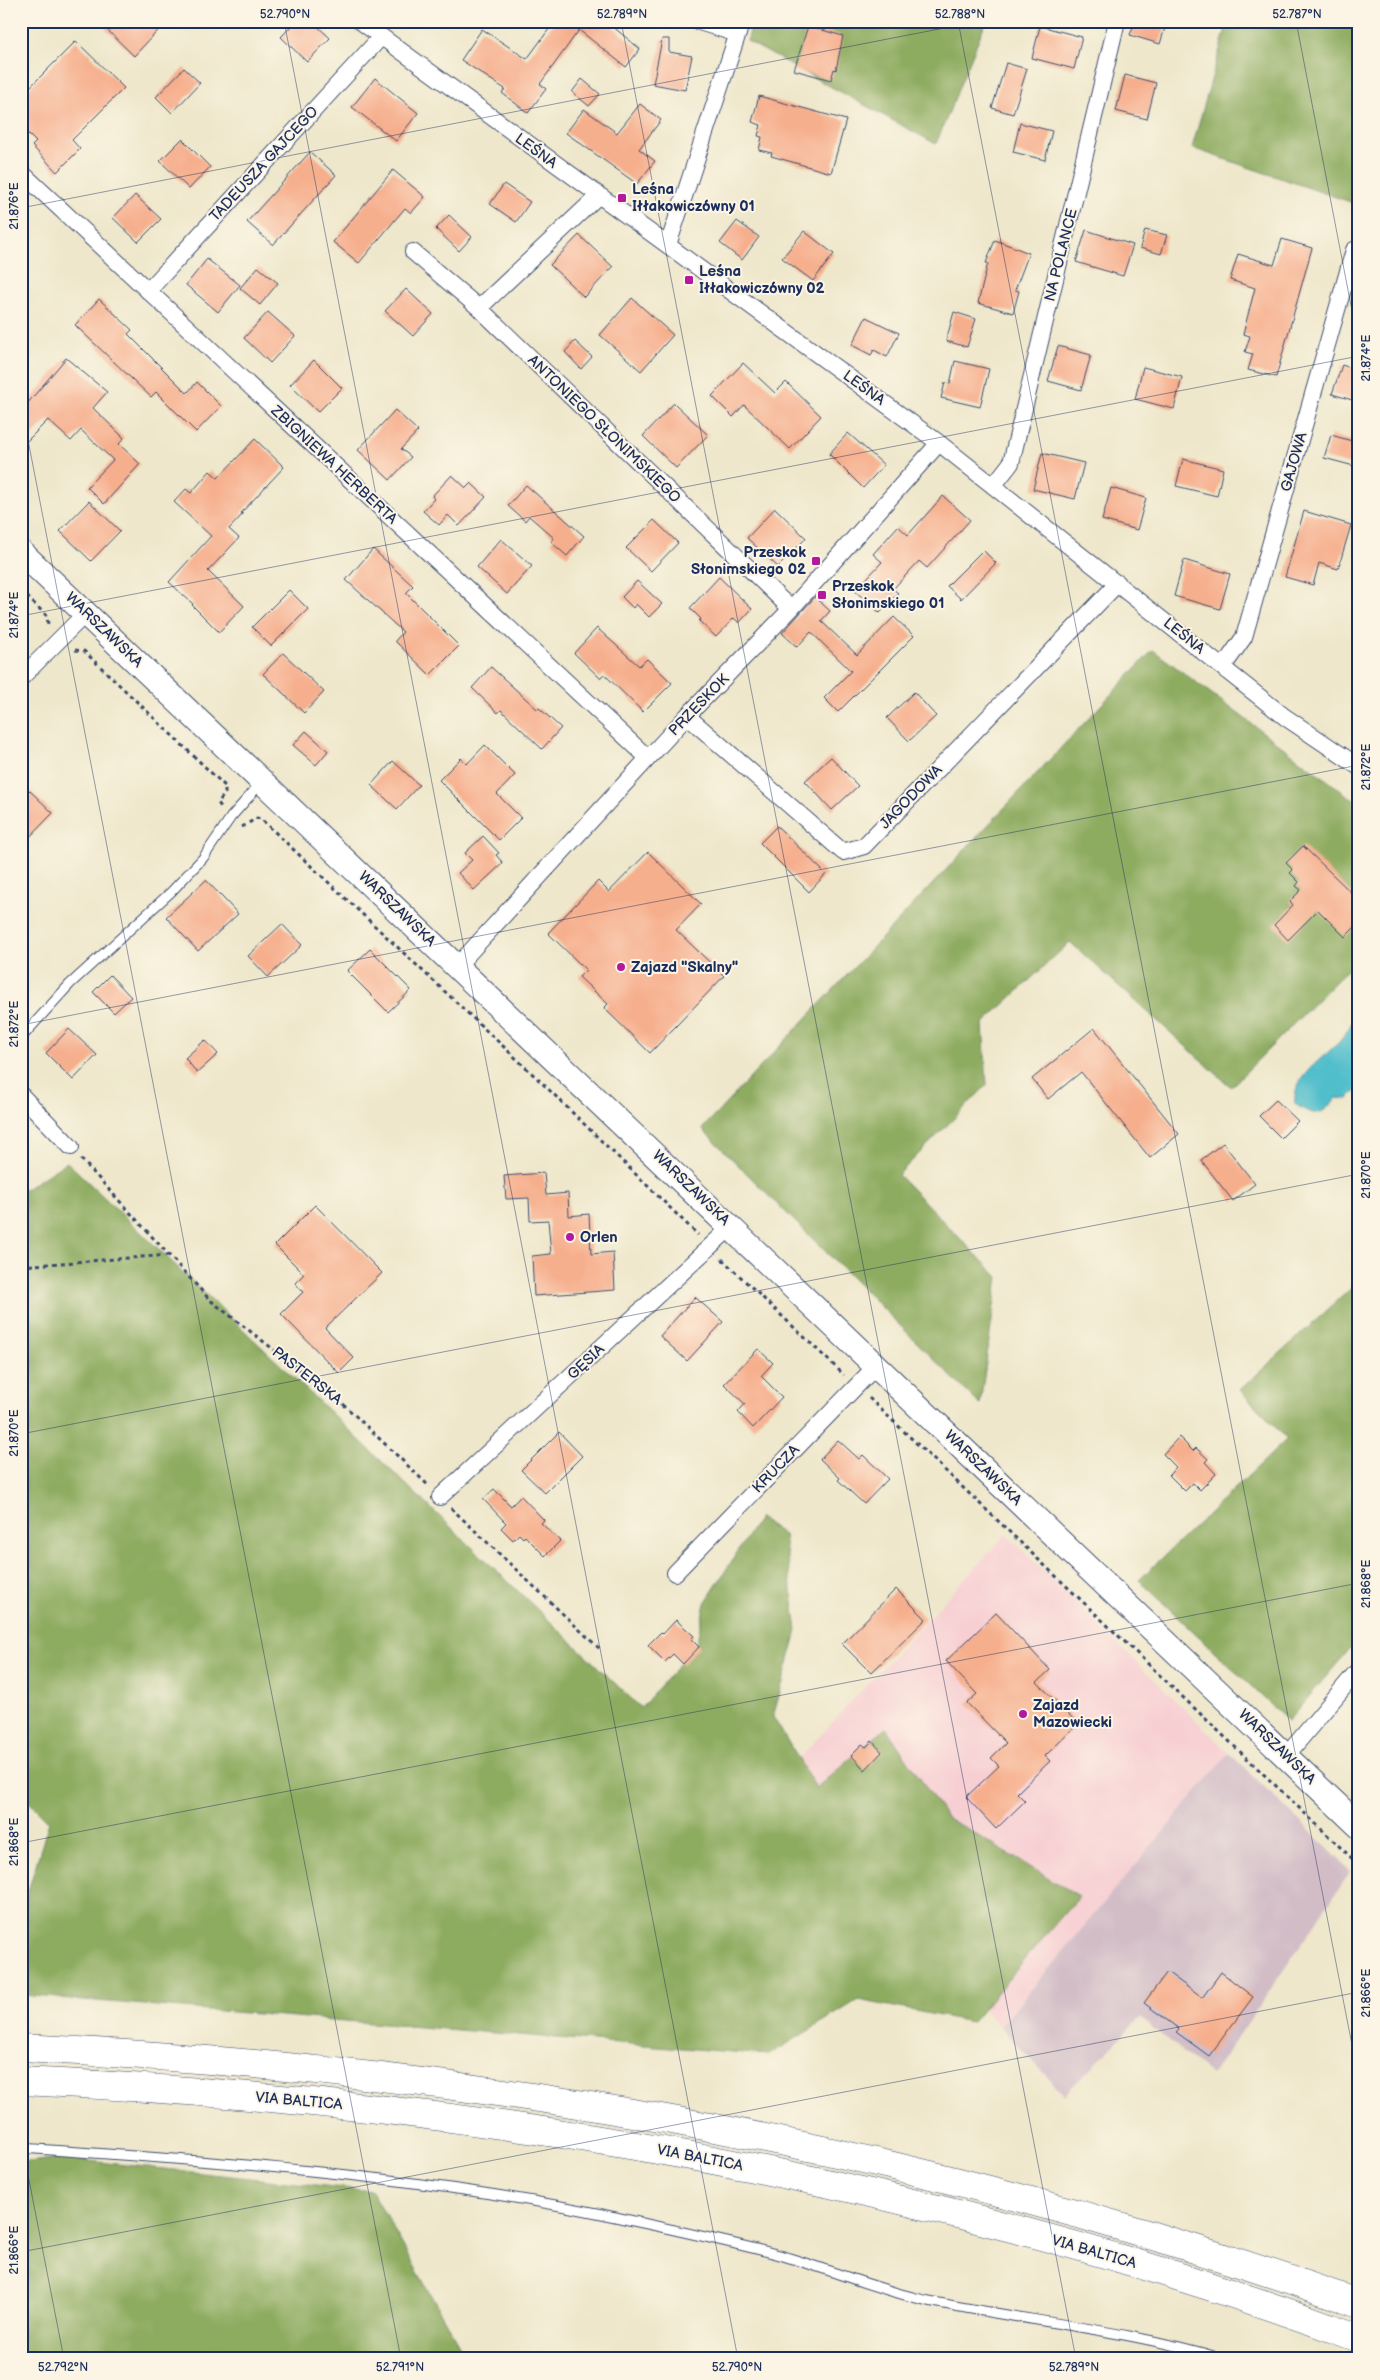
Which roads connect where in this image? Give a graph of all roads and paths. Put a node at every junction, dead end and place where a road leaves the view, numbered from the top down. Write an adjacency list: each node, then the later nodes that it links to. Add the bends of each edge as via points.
1 (360, 21): 5 (street, LEŚNA)
2 (696, 21): 4 (street)
3 (1117, 21): 14 (street, NA POLANCE, via 1010,463)
4 (740, 28): 8 (street)
5 (381, 38): 7 (street, LEŚNA); 11 (street, TADEUSZA GAJCEGO)
6 (21, 172): 11 (street, ZBIGNIEWA HERBERTA)
7 (598, 196): 8 (street, LEŚNA); 12 (street)
8 (668, 246): 13 (street, LEŚNA)
9 (1354, 250): 22 (street, GAJOWA, via 1244,637)
10 (413, 252): 12 (street, ANTONIEGO SŁONIMSKIEGO)
11 (148, 291): 25 (street, ZBIGNIEWA HERBERTA)
12 (479, 308): 18 (street, ANTONIEGO SŁONIMSKIEGO)
13 (940, 443): 14 (street, LEŚNA); 18 (street, PRZESKOK)
14 (994, 484): 16 (street, LEŚNA)
15 (21, 552): 19 (street, WARSZAWSKA)
16 (1118, 583): 22 (street, LEŚNA); 24 (street, JAGODOWA, via 864,846 843,852)
17 (21, 591): 20 (path, via 47,616 49,624)
18 (791, 609): 24 (street, PRZESKOK)
19 (86, 613): 23 (street); 27 (street, WARSZAWSKA)
20 (44, 629)
21 (70, 655): 28 (path, via 75,650 84,651 225,786 225,793)
22 (1222, 668): 26 (street, LEŚNA, via 1285,717)
23 (21, 678)
24 (687, 716): 25 (street, PRZESKOK)
25 (648, 758): 30 (street, PRZESKOK)
26 (1359, 767)
27 (262, 781): 30 (street, WARSZAWSKA); 31 (lane, via 231,817 204,858 70,984)
28 (218, 803)
29 (242, 828): 35 (path, via 257,818 262,820 538,1079)
30 (457, 966): 34 (street, WARSZAWSKA)
31 (21, 1038)
32 (21, 1095): 33 (street)
33 (71, 1147): 36 (path, PASTERSKA)
34 (731, 1226): 39 (street, WARSZAWSKA); 41 (street, GĘSIA)
35 (697, 1235)
36 (169, 1255): 38 (path); 41 (path, PASTERSKA, via 210,1300 340,1401)
37 (722, 1259): 40 (path)
38 (21, 1266)
39 (876, 1366): 40 (street, KRUCZA); 45 (street, WARSZAWSKA)
40 (856, 1386): 42 (street, KRUCZA); 47 (path)
41 (440, 1497): 43 (path, PASTERSKA)
42 (675, 1573)
43 (601, 1650)
44 (1359, 1669): 45 (street)
45 (1286, 1756): 46 (street, WARSZAWSKA)
46 (1359, 1826)
47 (1359, 1865)
48 (21, 2048): 51 (highway, via 214,2059 338,2071 499,2091 721,2128 816,2147 1006,2193 1228,2259)
49 (21, 2081): 52 (highway, VIA BALTICA, via 166,2089 411,2112 569,2134 706,2159 874,2195 1078,2247 1250,2300)
50 (21, 2148): 53 (lane, via 216,2161 465,2190 600,2214 776,2254 927,2300 1054,2322)
51 (1359, 2304)
52 (1359, 2338)
53 (1224, 2359)

